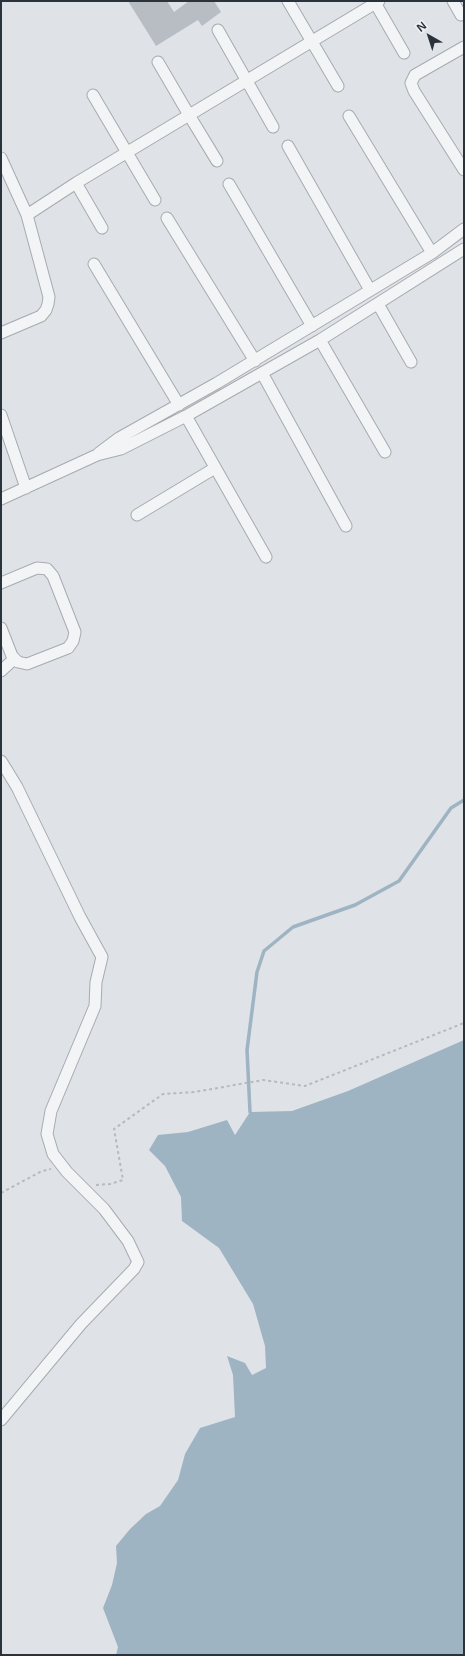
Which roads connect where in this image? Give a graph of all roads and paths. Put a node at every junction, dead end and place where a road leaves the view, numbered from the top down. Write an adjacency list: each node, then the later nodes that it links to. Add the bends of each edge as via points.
1 (288, 1): 6 (street)
2 (453, 1): 4 (street)
3 (376, 2): 6 (street); 8 (street)
4 (461, 15)
5 (218, 30): 10 (street)
6 (312, 41): 10 (street); 11 (street)
7 (464, 47): 20 (street, via 415,75 411,83)
8 (404, 53)
9 (158, 62): 13 (street)
10 (247, 80): 13 (street); 15 (street)
11 (338, 86)
12 (93, 95): 17 (street)
13 (189, 115): 17 (street); 19 (street)
14 (349, 116): 29 (street)
15 (273, 127)
16 (288, 146): 31 (street)
17 (128, 153): 21 (street); 23 (street)
18 (1, 158): 24 (street)
19 (217, 161)
20 (464, 170)
21 (76, 183): 24 (street); 26 (street)
22 (229, 184): 35 (street)
23 (155, 200)
24 (27, 215): 36 (street, via 49,297 48,304 41,316)
25 (167, 218): 38 (street)
26 (102, 228)
27 (463, 232): 29 (street)
28 (464, 249): 32 (street)
29 (432, 253): 31 (street)
30 (94, 264): 43 (street)
31 (370, 290): 33 (street)
32 (378, 304): 34 (street); 39 (street)
33 (343, 306): 34 (street); 35 (street)
34 (351, 320): 37 (street)
35 (312, 326): 38 (street)
36 (1, 333)
37 (320, 340): 40 (street); 46 (street)
38 (255, 361): 41 (street)
39 (411, 362)
40 (262, 373): 42 (street); 52 (street)
41 (217, 383): 42 (street); 43 (street)
42 (224, 394): 45 (street)
43 (179, 405): 47 (street, via 119,438)
44 (1, 415): 49 (street)
45 (186, 416): 47 (street, via 121,450); 48 (street)
46 (385, 452)
47 (97, 455): 49 (street)
48 (215, 468): 51 (street); 53 (street)
49 (26, 488): 50 (street)
50 (1, 499)
51 (137, 516)
52 (346, 526)
53 (266, 557)
54 (1, 583): 56 (street, via 38,568 47,569 53,576 75,632 73,642 68,648 27,664)
55 (1, 628): 56 (street)
56 (14, 659): 57 (street)
57 (1, 671)
58 (1, 761): 60 (street, via 17,787 102,957 94,1006 51,1111 47,1134 53,1154)
59 (464, 1023): 61 (path, via 305,1086 263,1080 195,1092 163,1094 114,1129 123,1180)
60 (67, 1172): 62 (path, via 42,1170); 63 (street, via 104,1209 128,1241 138,1262 81,1324)
61 (96, 1185)
62 (1, 1193)
63 (1, 1420)

